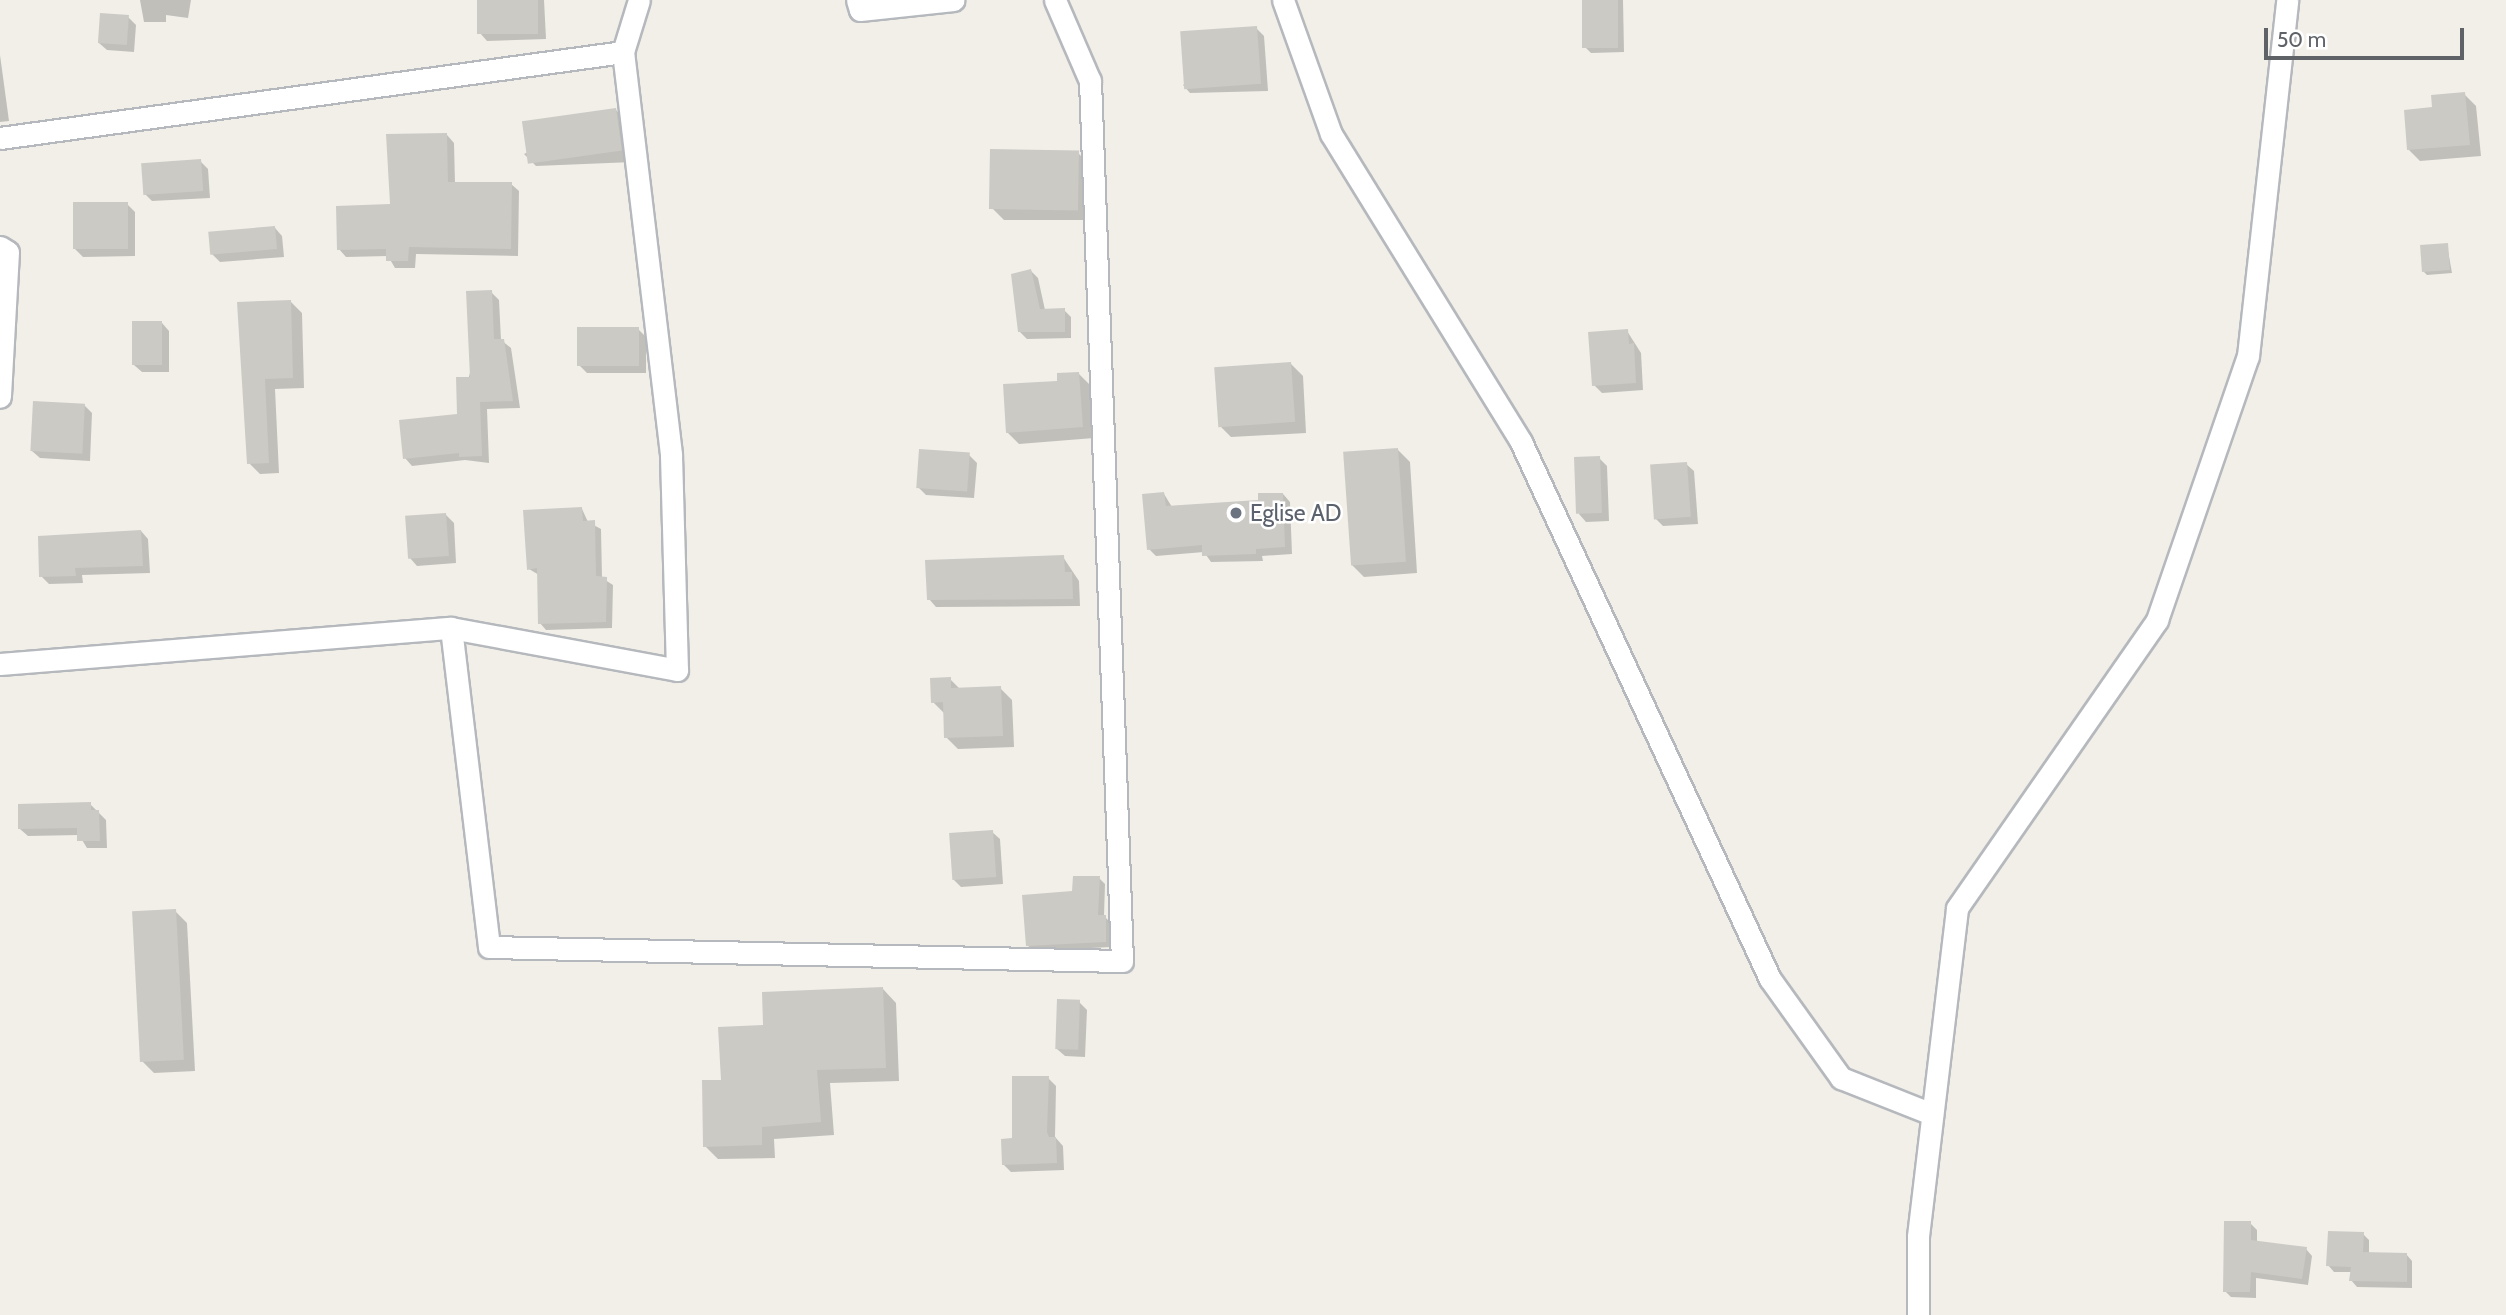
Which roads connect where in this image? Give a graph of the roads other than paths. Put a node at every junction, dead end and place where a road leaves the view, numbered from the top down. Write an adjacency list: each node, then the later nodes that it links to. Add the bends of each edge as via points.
1 (639, 0): 7 (street)
2 (857, 0): 3 (street, via 860,10)
3 (953, 0)
4 (1055, 0): 11 (street, via 1090,81 1122,961 489,947)
5 (1283, 0): 13 (street, via 1331,134 1521,442 1770,979 1841,1078)
6 (2287, 0): 13 (street, via 2248,356 2157,620 1957,908)
7 (623, 51): 8 (street); 11 (street, via 671,454 677,670)
8 (0, 138)
9 (0, 247): 10 (street, via 8,251)
10 (0, 397)
11 (452, 628): 12 (street)
12 (0, 664)
13 (1932, 1114): 14 (street, via 1918,1236)
14 (1918, 1315)

